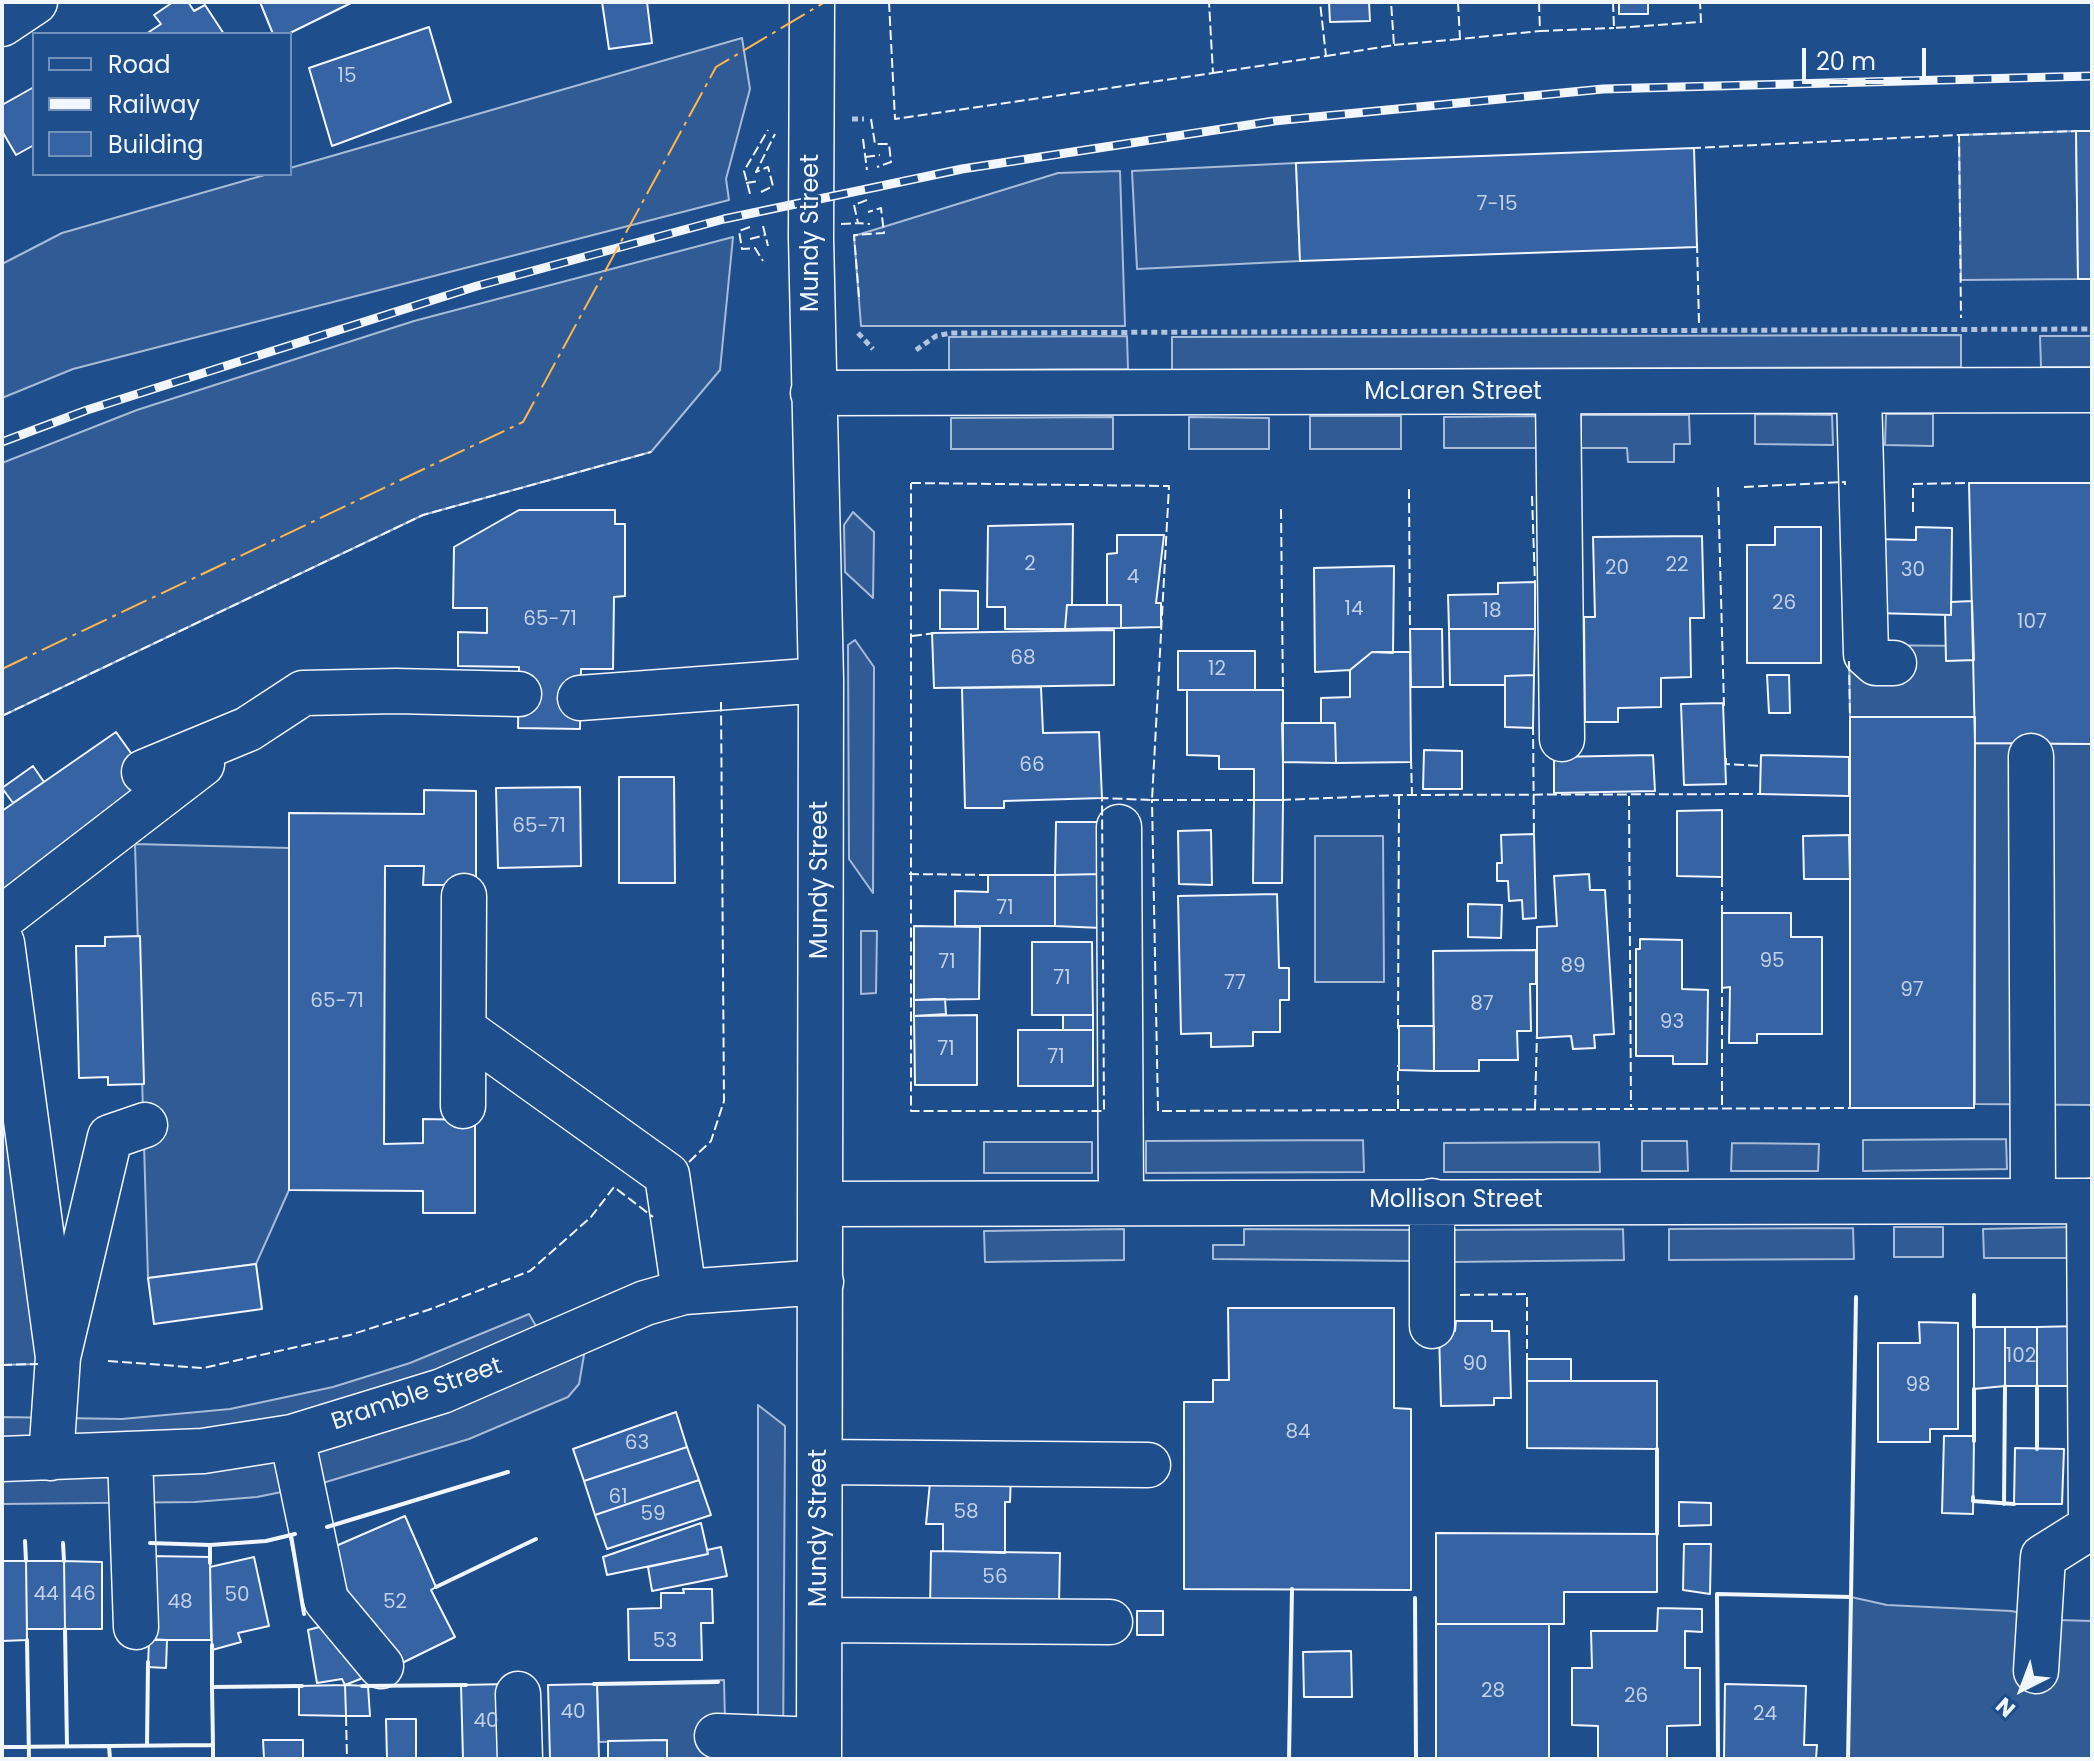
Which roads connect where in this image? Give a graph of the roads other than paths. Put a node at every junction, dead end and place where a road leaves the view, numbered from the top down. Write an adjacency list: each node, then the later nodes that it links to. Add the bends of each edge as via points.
1 (35, 2): 3 (street)
2 (812, 2): 5 (street, Mundy Street)
3 (2, 24)
4 (2092, 390): 7 (street, McLaren Street)
5 (813, 393): 6 (street, McLaren Street); 9 (street, Mundy Street)
6 (1558, 393): 7 (street, McLaren Street); 13 (street)
7 (1859, 393): 8 (street, via 1866,654 1876,663)
8 (1894, 663)
9 (821, 680): 11 (street); 27 (street, Mundy Street)
10 (519, 694): 12 (street, via 303,693)
11 (580, 698)
12 (248, 729): 15 (street); 18 (street)
13 (1562, 739)
14 (2031, 756): 25 (street)
15 (144, 772)
16 (1119, 827): 23 (street)
17 (464, 896): 20 (street)
18 (2, 918)
19 (2, 943): 31 (street)
20 (466, 1031): 21 (street); 29 (street, via 667,1175)
21 (463, 1106)
22 (145, 1125): 31 (street, via 110,1137)
23 (1121, 1201): 24 (street, Mollison Street); 27 (street, Mollison Street)
24 (1432, 1201): 25 (street, Mollison Street); 30 (street)
25 (2033, 1201): 26 (street, Mollison Street)
26 (2090, 1201): 42 (street, via 2091,1527 2043,1557)
27 (821, 1204): 28 (street, Mundy Street)
28 (821, 1282): 29 (street, Bramble Street); 36 (street, Mundy Street)
29 (684, 1292): 32 (street, Bramble Street, via 616,1313 442,1391)
30 (1432, 1326)
31 (58, 1357): 34 (street)
32 (292, 1437): 33 (street, Bramble Street, via 203,1451); 41 (street, via 323,1614)
33 (130, 1455): 34 (street, Bramble Street); 40 (street)
34 (51, 1458): 35 (street, Bramble Street)
35 (2, 1459)
36 (821, 1462): 37 (street); 38 (street, Mundy Street)
37 (1148, 1465)
38 (820, 1620): 39 (street); 45 (street, Mundy Street)
39 (1110, 1622)
40 (136, 1627)
41 (381, 1666)
42 (2036, 1671)
43 (518, 1694): 46 (street)
44 (717, 1736): 45 (street)
45 (818, 1750)
46 (520, 1759)

